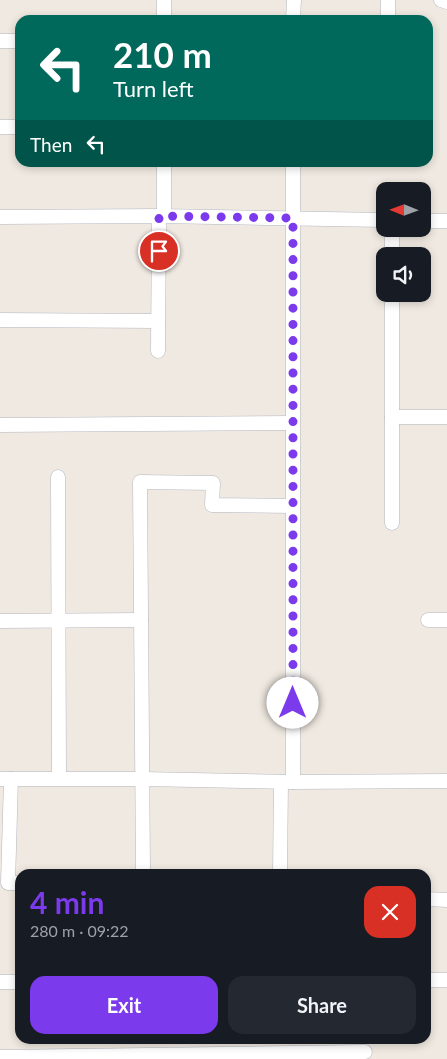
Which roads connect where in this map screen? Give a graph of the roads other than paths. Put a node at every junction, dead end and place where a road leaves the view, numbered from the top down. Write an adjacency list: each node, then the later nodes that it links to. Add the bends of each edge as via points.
1 (164, 0): 6 (street)
2 (294, 0): 7 (street)
3 (388, 0): 8 (street)
4 (441, 0): 5 (street)
5 (447, 2)
6 (164, 15)
7 (293, 15)
8 (388, 15)
9 (0, 41): 10 (street)
10 (15, 41)
11 (0, 127): 12 (street)
12 (15, 127)
13 (164, 167): 15 (street)
14 (293, 167): 17 (street)
15 (161, 216): 16 (street); 17 (street); 23 (street)
16 (0, 217)
17 (293, 218): 18 (street); 27 (street)
18 (376, 220)
19 (431, 221): 20 (street)
20 (447, 221)
21 (392, 302): 25 (street)
22 (0, 320): 23 (street)
23 (158, 321): 24 (street)
24 (158, 351)
25 (392, 417): 26 (street); 31 (street)
26 (447, 417)
27 (292, 424): 28 (street); 30 (street)
28 (0, 425)
29 (58, 477): 32 (street)
30 (292, 506): 33 (street, via 212,505 213,483 140,482); 41 (street)
31 (392, 523)
32 (58, 620): 33 (street); 36 (street); 37 (street)
33 (141, 620): 39 (street)
34 (428, 620): 35 (street)
35 (447, 620)
36 (0, 621)
37 (59, 778): 38 (street); 39 (street)
38 (5, 779): 44 (street, via 8,883)
39 (142, 779): 41 (street); 42 (street)
40 (447, 781): 41 (street)
41 (287, 782): 43 (street)
42 (143, 869)
43 (280, 869)
44 (15, 883)
45 (431, 900): 46 (street)
46 (447, 900)
47 (431, 980): 48 (street)
48 (447, 980)
49 (0, 982): 50 (street)
50 (15, 982)
51 (365, 1052): 53 (street)
52 (0, 1057): 53 (street)
53 (136, 1057)

